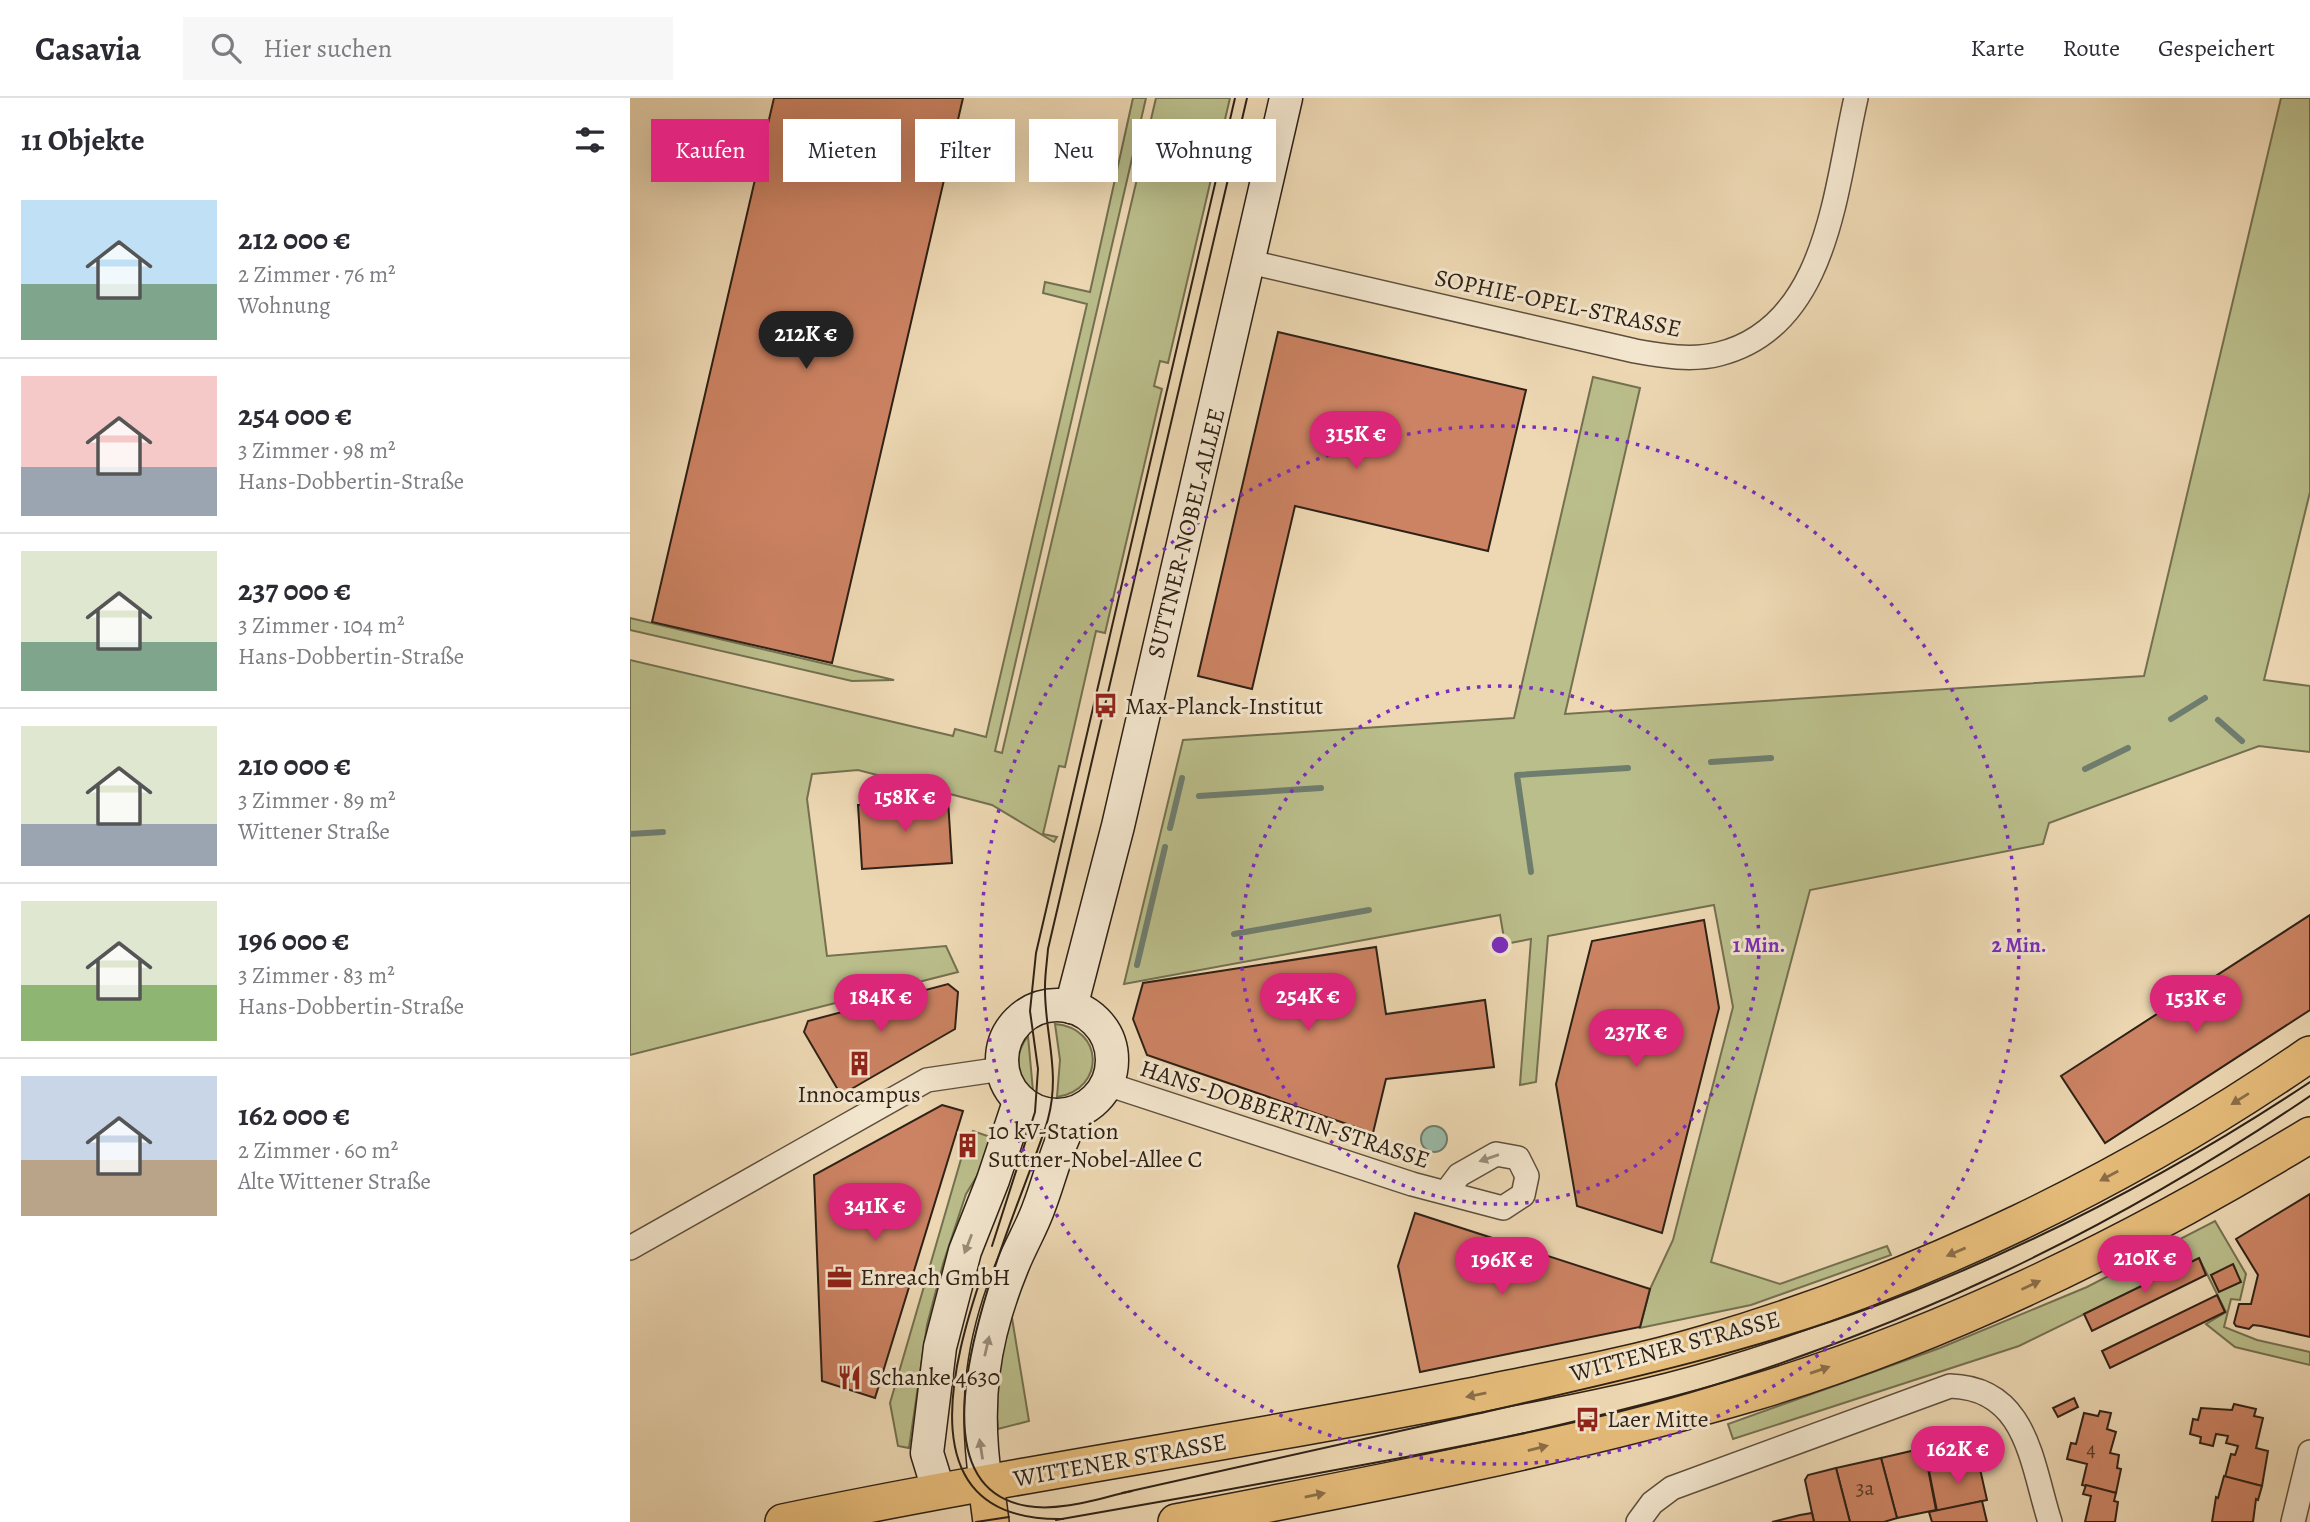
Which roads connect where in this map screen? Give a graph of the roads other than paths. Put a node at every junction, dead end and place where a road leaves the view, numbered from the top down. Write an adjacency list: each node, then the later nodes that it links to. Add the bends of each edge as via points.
1 (1286, 98): 3 (street, SUTTNER-NOBEL-ALLEE)
2 (1856, 98): 3 (street, SOPHIE-OPEL-STRASSE, via 1813,273 1790,311 1757,339 1718,355 1675,358 1635,351)
3 (1250, 262): 4 (street, SUTTNER-NOBEL-ALLEE)
4 (1071, 1007): 6 (street, via 1046,1005 1014,1025 1004,1040); 7 (street, via 1092,1017 1109,1040 1112,1055)
5 (2310, 1054): 14 (main road, WITTENER STRASSE, one-way to 14, via 2155,1151 1986,1238 1893,1279 1717,1340 1414,1407)
6 (1002, 1069): 8 (street, via 1008,1089); 12 (street, via 927,1080)
7 (1107, 1084): 9 (street, via 1094,1101); 11 (street, HANS-DOBBERTIN-STRASSE, via 1412,1184)
8 (1019, 1102): 9 (street, via 1041,1114); 15 (street, one-way to 15, via 965,1251 940,1347 927,1453)
9 (1076, 1112): 14 (street, one-way to 9, via 979,1437 985,1353 1013,1265)
10 (2310, 1135): 18 (main road, one-way to 10, via 1500,1457 1768,1388 1987,1306 2189,1206)
11 (1447, 1191)
12 (630, 1248)
13 (2310, 1452): 21 (street)
14 (986, 1484): 15 (main road, WITTENER STRASSE); 17 (main road, WITTENER STRASSE)
15 (943, 1507): 16 (main road, WITTENER STRASSE)
16 (783, 1522)
17 (991, 1522)
18 (1176, 1522)
19 (1638, 1522): 20 (street, via 1652,1503 1672,1488 1950,1387 1973,1387 1993,1395 2015,1417)
20 (2050, 1522)
21 (2293, 1522)

